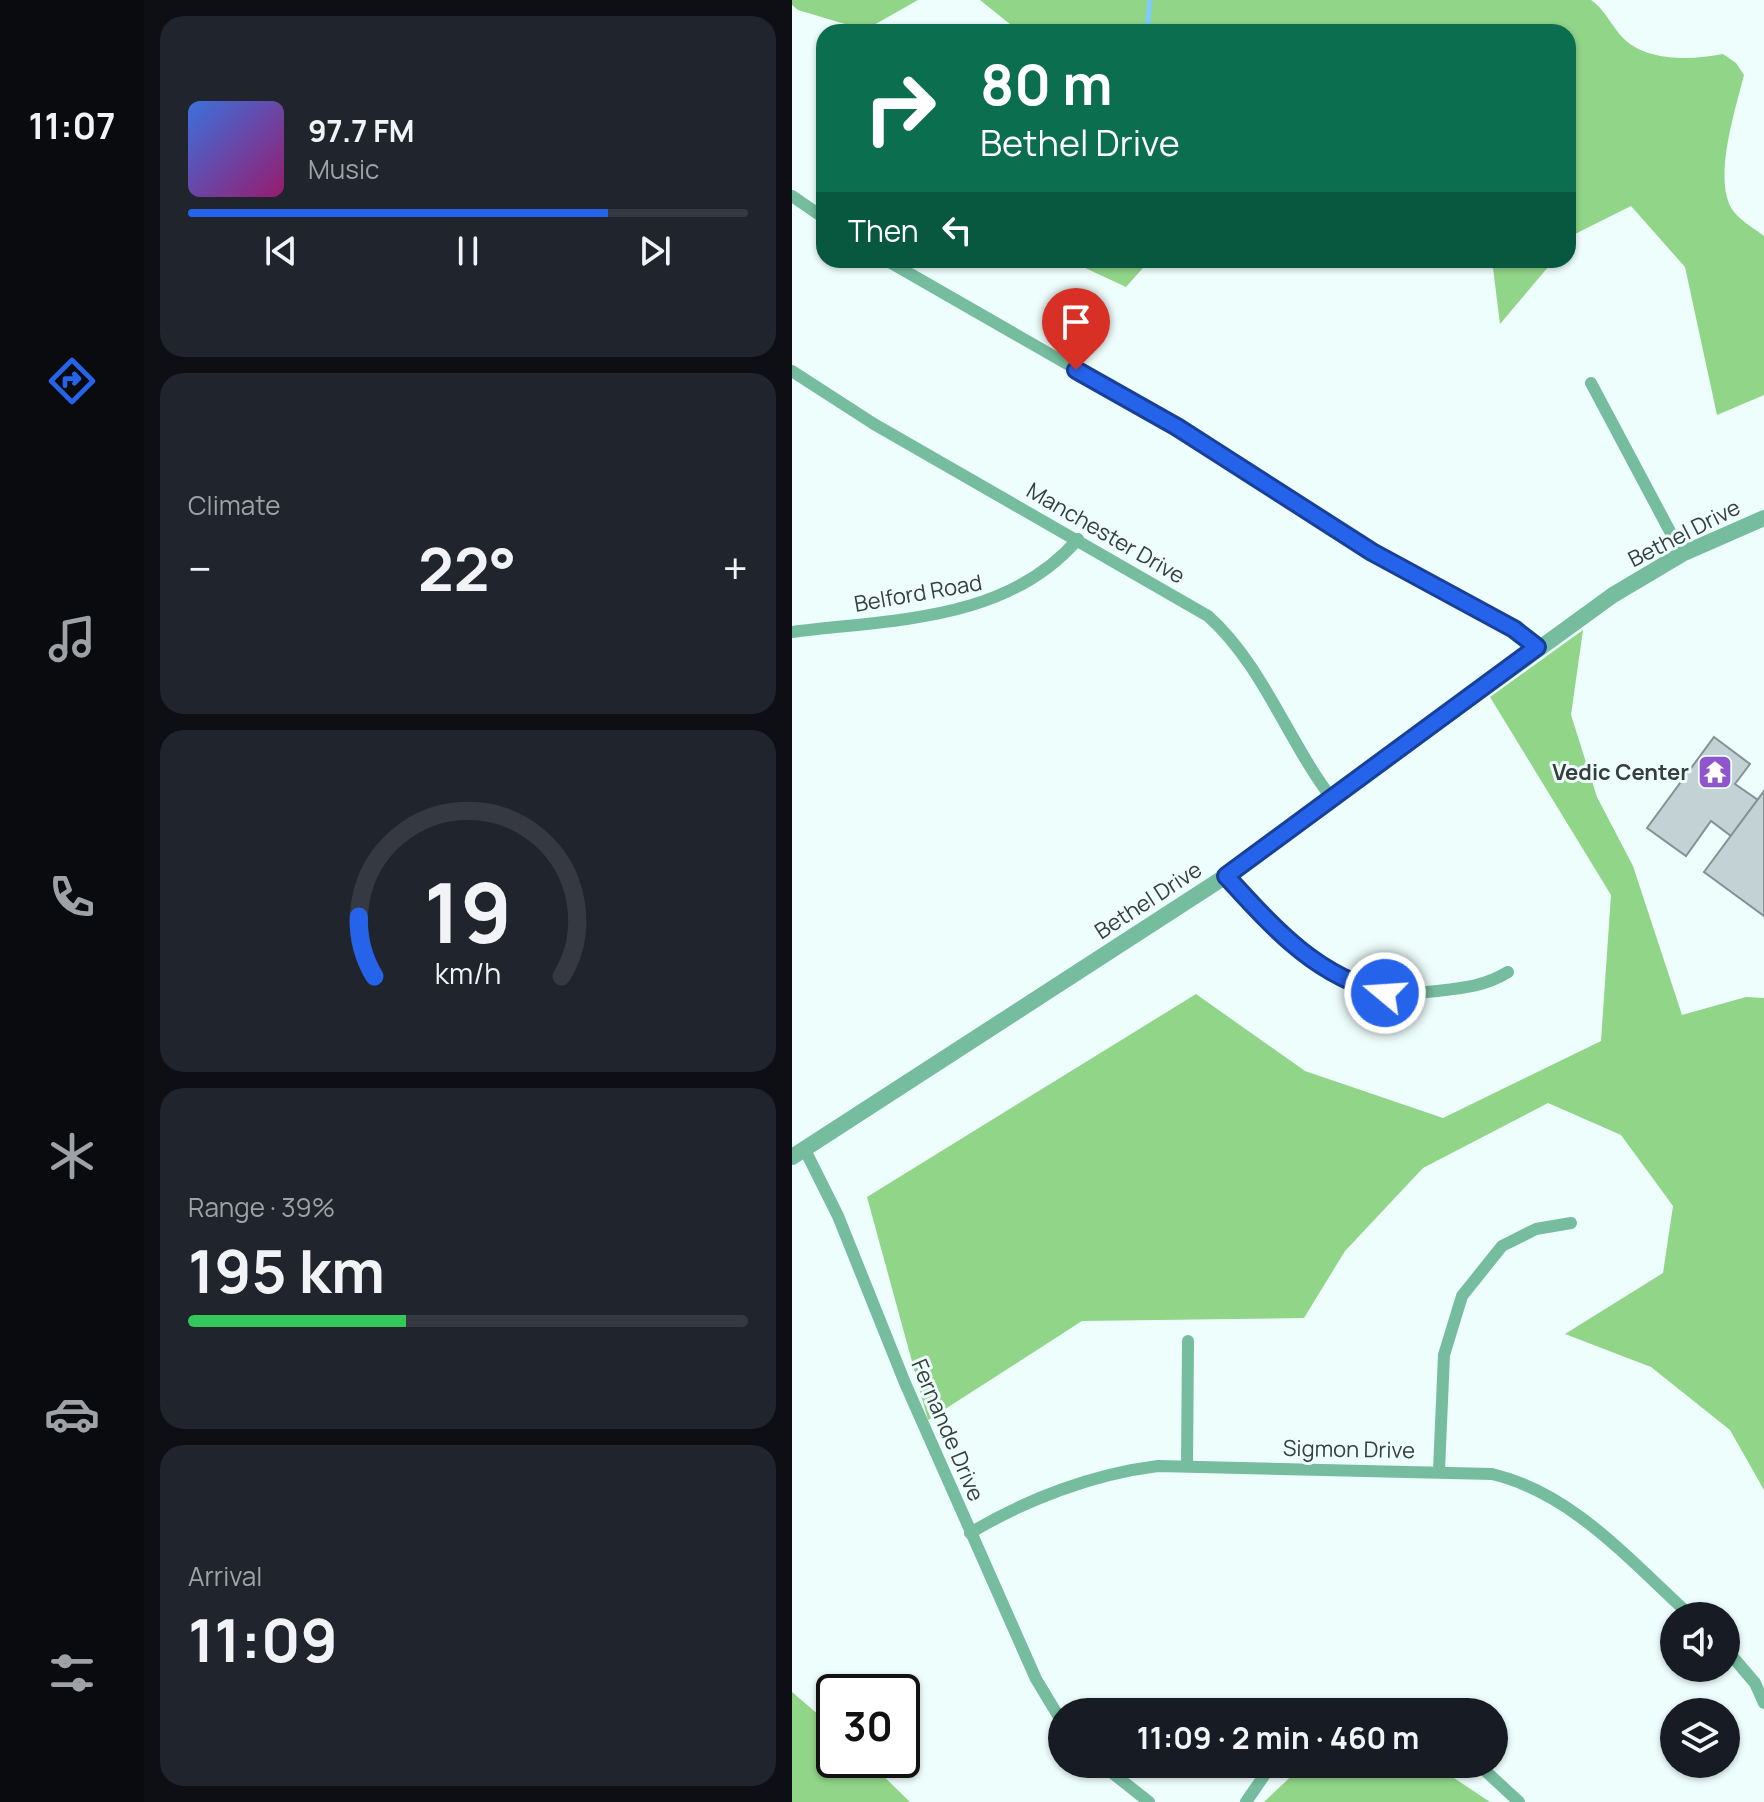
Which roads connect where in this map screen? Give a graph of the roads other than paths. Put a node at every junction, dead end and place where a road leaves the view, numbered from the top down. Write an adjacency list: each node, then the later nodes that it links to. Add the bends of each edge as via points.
1 (792, 196): 2 (street)
2 (816, 212)
3 (900, 268): 10 (street, via 1177,427 1372,552 1514,629)
4 (792, 371): 7 (street, Manchester Drive, via 874,424)
5 (1591, 383): 8 (street)
6 (1764, 518): 8 (street, Bethel Drive)
7 (1078, 539): 9 (street, Belford Road, via 1055,566 987,602); 11 (street, Manchester Drive, via 1222,629)
8 (1682, 554): 10 (street, Bethel Drive)
9 (792, 632)
10 (1537, 647): 11 (street, Bethel Drive)
11 (1333, 800): 12 (street, Bethel Drive)
12 (1226, 876): 13 (street, via 1301,953 1366,988 1411,994 1472,987); 14 (street, Bethel Drive)
13 (1508, 972)
14 (798, 1154): 19 (street, Fernande Drive, via 838,1216)
15 (1571, 1223): 18 (street, via 1536,1229 1502,1246 1462,1296 1444,1355)
16 (1188, 1341): 17 (street)
17 (1187, 1466): 18 (street, Sigmon Drive); 19 (street, Sigmon Drive, via 1104,1475 1003,1513)
18 (1439, 1470): 20 (street, Sigmon Drive, via 1492,1474 1547,1494 1588,1523)
19 (970, 1533): 22 (street, Fernande Drive)
20 (1675, 1602)
21 (1740, 1665): 23 (street)
22 (1048, 1699)
23 (1764, 1703)
24 (1119, 1778): 27 (street)
25 (1262, 1778): 28 (street)
26 (1493, 1778): 29 (street)
27 (1149, 1802)
28 (1246, 1802)
29 (1519, 1802)

